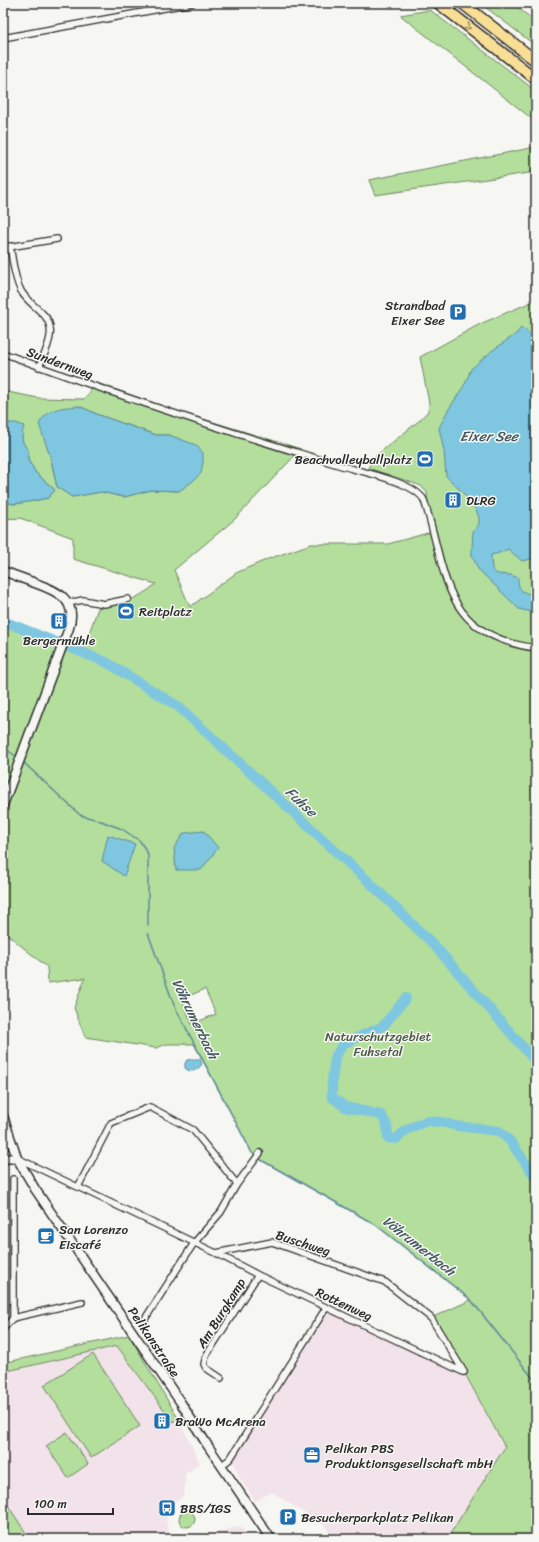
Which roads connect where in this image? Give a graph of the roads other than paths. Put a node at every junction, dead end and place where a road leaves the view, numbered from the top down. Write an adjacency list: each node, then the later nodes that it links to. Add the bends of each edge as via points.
1 (192, 3): 4 (street)
2 (438, 3): 6 (highway, one-way to 6)
3 (462, 3): 5 (highway)
4 (3, 38)
5 (536, 61)
6 (536, 79)
7 (57, 239): 8 (street)
8 (10, 246): 9 (street); 11 (street, via 18,286 26,298 45,316 50,326 51,336)
9 (3, 248)
10 (3, 354): 11 (street, Sundernweg)
11 (39, 367): 15 (street, Sundernweg, via 203,423 416,490 424,500 447,584 458,608 466,618 491,636)
12 (3, 571): 14 (main road, via 55,590)
13 (128, 599): 14 (street, via 104,604 83,600)
14 (68, 603): 16 (main road, via 71,618 66,636)
15 (536, 648)
16 (3, 805)
17 (3, 1116): 18 (main road, Pelikanstraße)
18 (9, 1133): 19 (main road); 21 (main road, Pelikanstraße)
19 (3, 1148)
20 (260, 1153): 24 (street)
21 (17, 1158): 22 (main road); 25 (street); 36 (main road, Pelikanstraße, via 35,1189)
22 (3, 1159)
23 (13, 1179): 31 (street)
24 (237, 1184): 25 (street, via 193,1130 150,1107 111,1123); 26 (street, via 221,1212)
25 (78, 1187): 26 (street)
26 (194, 1243): 27 (street); 32 (street)
27 (216, 1253): 28 (street, Rottenweg); 34 (street, Buschweg, via 272,1242 385,1282 431,1318)
28 (258, 1275): 30 (street, Rottenweg); 35 (street, Am Burgkamp, via 206,1356 206,1368)
29 (82, 1302): 31 (street)
30 (326, 1308): 34 (street, Rottenweg); 36 (street, via 230,1459)
31 (13, 1318): 33 (street)
32 (143, 1322)
33 (3, 1330)
34 (464, 1372)
35 (221, 1378)
36 (222, 1465): 37 (main road, Pelikanstraße)
37 (271, 1539)

